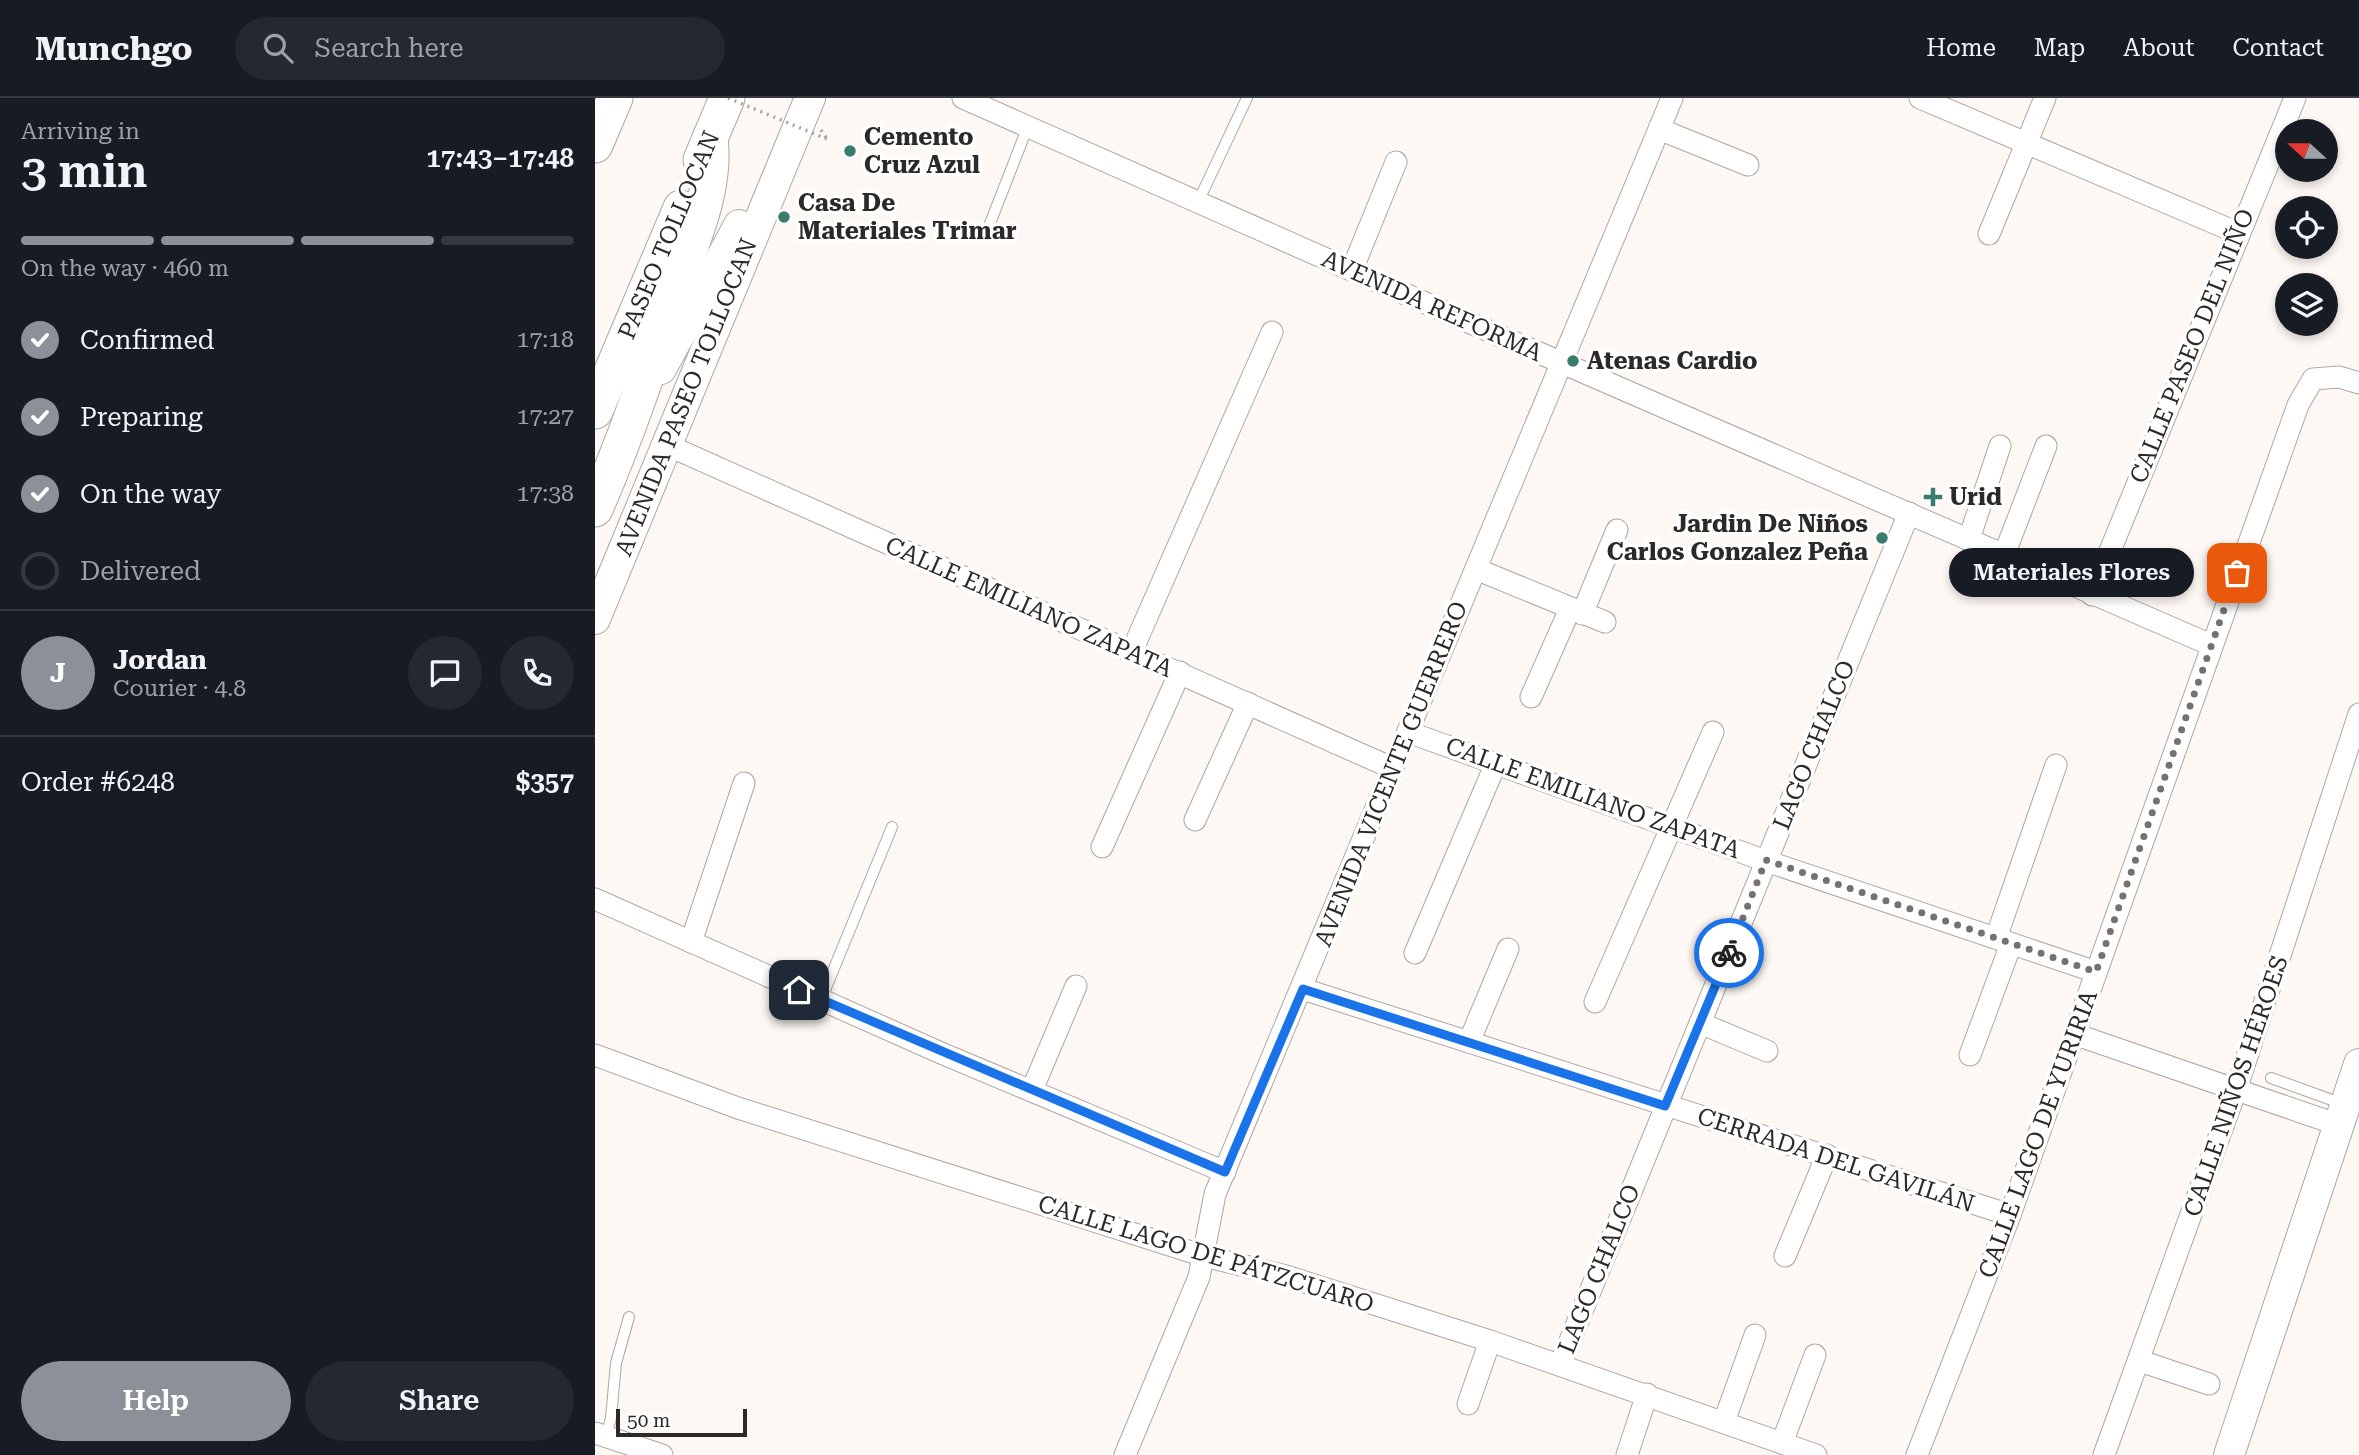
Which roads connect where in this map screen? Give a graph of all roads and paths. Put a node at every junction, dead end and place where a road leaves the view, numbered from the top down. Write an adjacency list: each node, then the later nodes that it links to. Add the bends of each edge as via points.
1 (615, 98): 16 (highway)
2 (728, 98): 13 (highway, PASEO TOLLOCAN); 14 (path, bridge)
3 (810, 98): 17 (main road, AVENIDA PASEO TOLLOCAN)
4 (963, 98): 11 (street, AVENIDA REFORMA)
5 (1247, 98): 20 (lane)
6 (1672, 98): 12 (street, AVENIDA VICENTE GUERRERO)
7 (1920, 98): 10 (street)
8 (2045, 98): 15 (street)
9 (2295, 98): 22 (street, CALLE PASEO DEL NIÑO)
10 (1943, 103): 15 (street)
11 (1028, 126): 20 (street, AVENIDA REFORMA); 21 (lane)
12 (1659, 129): 19 (street); 26 (street, AVENIDA VICENTE GUERRERO)
13 (710, 138): 28 (highway, PASEO TOLLOCAN); 29 (highway, via 712,164 698,222)
14 (827, 138)
15 (2025, 144): 22 (street); 23 (street)
16 (595, 145)
17 (786, 152): 29 (main road, via 746,212); 30 (main road, AVENIDA PASEO TOLLOCAN)
18 (1396, 163): 24 (street)
19 (1748, 165)
20 (1198, 202): 24 (street, AVENIDA REFORMA)
21 (989, 226)
22 (2238, 233): 39 (street, CALLE PASEO DEL NIÑO)
23 (1989, 234)
24 (1352, 270): 26 (street, AVENIDA REFORMA)
25 (1272, 332): 44 (street)
26 (1562, 362): 34 (street, AVENIDA REFORMA); 38 (street, AVENIDA VICENTE GUERRERO)
27 (2359, 383): 43 (street, CALLE LAGO DE YURIRIA, via 2339,377 2313,379 2298,405)
28 (595, 411)
29 (626, 438): 33 (highway)
30 (667, 445): 41 (main road, AVENIDA PASEO TOLLOCAN); 44 (street, CALLE EMILIANO ZAPATA)
31 (2000, 446): 36 (street)
32 (2046, 446): 37 (street)
33 (595, 509)
34 (1909, 513): 36 (street, AVENIDA REFORMA); 59 (street, LAGO CHALCO)
35 (1617, 530): 40 (street)
36 (1969, 539): 37 (street, AVENIDA REFORMA)
37 (2004, 555): 39 (street, AVENIDA REFORMA)
38 (1476, 569): 40 (street); 49 (street, AVENIDA VICENTE GUERRERO)
39 (2092, 595): 43 (street, AVENIDA REFORMA)
40 (1576, 611): 42 (street); 46 (street)
41 (595, 619)
42 (1605, 622)
43 (2211, 645): 65 (street, CALLE LAGO DE YURIRIA)
44 (1132, 652): 45 (street, CALLE EMILIANO ZAPATA)
45 (1180, 673): 47 (street, CALLE EMILIANO ZAPATA); 58 (street)
46 (1531, 697)
47 (1248, 703): 53 (street, CALLE EMILIANO ZAPATA); 55 (street)
48 (2359, 714): 79 (street, CALLE NIÑOS HÉROES)
49 (1408, 732): 51 (street, CALLE EMILIANO ZAPATA); 53 (street, AVENIDA VICENTE GUERRERO)
50 (1713, 732): 56 (street)
51 (1496, 763): 56 (street, CALLE EMILIANO ZAPATA); 64 (street)
52 (2056, 765): 61 (street)
53 (1392, 768): 67 (street, AVENIDA VICENTE GUERRERO)
54 (744, 783): 62 (street)
55 (1195, 820)
56 (1670, 826): 59 (street, CALLE EMILIANO ZAPATA); 69 (street)
57 (892, 827): 68 (lane)
58 (1102, 847)
59 (1766, 860): 61 (street, CALLE EMILIANO ZAPATA); 70 (street, LAGO CHALCO)
60 (595, 899): 62 (street)
61 (2003, 941): 65 (street, CALLE EMILIANO ZAPATA); 75 (street)
62 (691, 942): 68 (street)
63 (1508, 949): 72 (street)
64 (1415, 953)
65 (2096, 972): 71 (street, CALLE LAGO DE YURIRIA)
66 (1076, 986): 78 (street)
67 (1303, 989): 72 (street, CERRADA DEL GAVILÁN); 83 (street, AVENIDA VICENTE GUERRERO)
68 (821, 1000): 78 (street)
69 (1595, 1002)
70 (1700, 1023): 73 (street); 80 (street, LAGO CHALCO)
71 (2074, 1034): 79 (street); 84 (street, CALLE LAGO DE YURIRIA)
72 (1469, 1042): 80 (street, CERRADA DEL GAVILÁN)
73 (1767, 1051)
74 (595, 1055): 85 (street, CALLE LAGO DE PÁTZCUARO, via 738,1108)
75 (1970, 1055)
76 (2359, 1064): 81 (main road)
77 (2271, 1078): 81 (lane)
78 (1032, 1090): 83 (street)
79 (2236, 1090): 81 (street); 91 (street, CALLE NIÑOS HÉROES)
80 (1665, 1106): 82 (street, CERRADA DEL GAVILÁN); 92 (street, LAGO CHALCO)
81 (2342, 1115): 96 (main road)
82 (1827, 1155): 84 (street, CERRADA DEL GAVILÁN); 86 (street)
83 (1225, 1172): 85 (street, AVENIDA VICENTE GUERRERO, via 1209,1214)
84 (2010, 1215): 104 (street, CALLE LAGO DE YURIRIA)
85 (1204, 1256): 89 (street, CALLE LAGO DE PÁTZCUARO, via 1286,1276); 101 (street, AVENIDA VICENTE GUERRERO, via 1186,1311)
86 (1786, 1256)
87 (629, 1317): 98 (lane, via 616,1363 611,1418)
88 (1755, 1335): 97 (street)
89 (1490, 1341): 92 (street, CALLE LAGO DE PÁTZCUARO); 95 (street)
90 (1815, 1355): 99 (street)
91 (2140, 1361): 93 (street); 105 (street, CALLE NIÑOS HÉROES)
92 (1560, 1364): 94 (street, CALLE LAGO DE PÁTZCUARO)
93 (2209, 1384)
94 (1647, 1394): 97 (street, CALLE LAGO DE PÁTZCUARO); 102 (street)
95 (1468, 1404)
96 (2246, 1405): 106 (main road); 107 (main road)
97 (1724, 1422): 99 (street, CALLE LAGO DE PÁTZCUARO)
98 (600, 1434): 100 (street)
99 (1782, 1443): 103 (street, CALLE LAGO DE PÁTZCUARO)
100 (660, 1455)
101 (1125, 1455)
102 (1627, 1455)
103 (1817, 1455)
104 (1917, 1455)
105 (2104, 1455)
106 (2229, 1455)
107 (2238, 1455)

